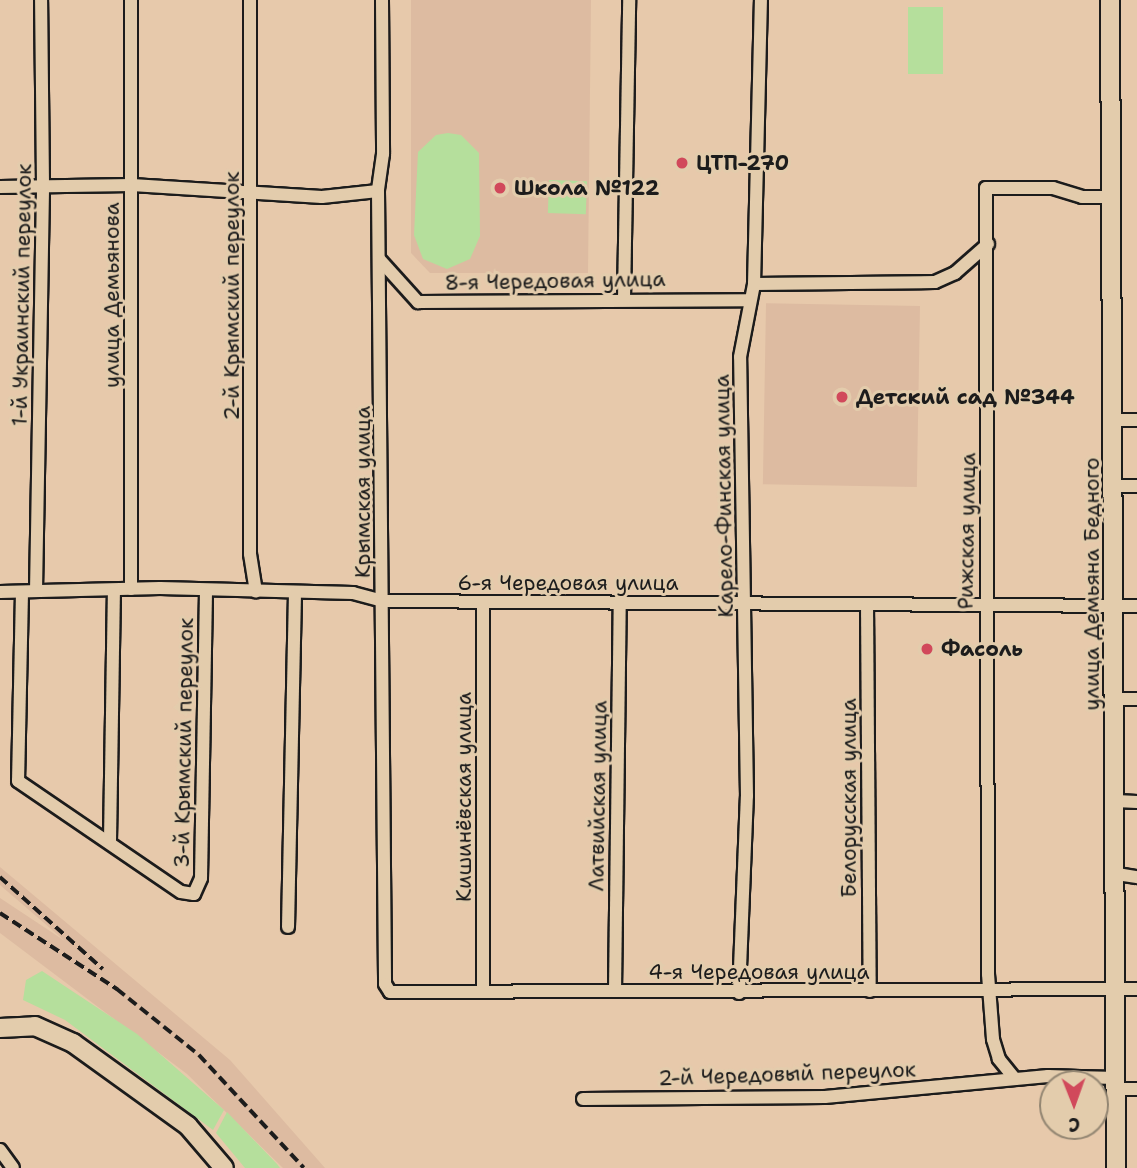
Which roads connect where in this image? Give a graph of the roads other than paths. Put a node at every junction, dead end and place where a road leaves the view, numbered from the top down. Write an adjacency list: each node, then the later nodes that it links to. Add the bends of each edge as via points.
1 (41, 0): 8 (street, 1-й Украинский переулок)
2 (131, 0): 9 (street, улица Демьянова)
3 (250, 0): 12 (street, 2-й Крымский переулок)
4 (382, 0): 11 (street, Крымская улица, via 383,154)
5 (629, 0): 17 (street)
6 (761, 0): 16 (street, Карело-Финская улица)
7 (1110, 0): 13 (main road, улица Демьяна Бедного)
8 (43, 184): 9 (street); 10 (street); 24 (street, 1-й Украинский переулок)
9 (132, 185): 12 (street); 23 (street, улица Демьянова)
10 (0, 187)
11 (378, 191): 12 (street, via 353,196); 15 (street, Крымская улица)
12 (250, 194): 29 (street, 2-й Крымский переулок, via 250,554)
13 (1112, 197): 14 (street, Рижская улица, via 1082,197 1053,188 986,188); 20 (main road, улица Демьяна Бедного)
14 (988, 244): 16 (street, via 955,273 934,282); 36 (street, Рижская улица, via 988,587)
15 (380, 260): 17 (street, 8-я Чередовая улица, via 418,302); 31 (street, Крымская улица)
16 (754, 284): 18 (street, Карело-Финская улица)
17 (624, 299): 18 (street, 8-я Чередовая улица)
18 (749, 299): 34 (street, Карело-Финская улица, via 740,358)
19 (1137, 419): 20 (street)
20 (1114, 420): 21 (main road, улица Демьяна Бедного)
21 (1114, 486): 22 (street); 37 (main road, улица Демьяна Бедного)
22 (1137, 486)
23 (131, 589): 25 (street, 6-я Чередовая улица); 26 (street, 6-я Чередовая улица)
24 (36, 591): 25 (street, 6-я Чередовая улица); 28 (street, 6-я Чередовая улица)
25 (114, 591): 43 (street)
26 (206, 591): 29 (street, 6-я Чередовая улица); 43 (street, 3-й Крымский переулок, via 201,878 194,894 181,892)
27 (0, 592): 28 (street, 6-я Чередовая улица)
28 (22, 592): 43 (street, via 18,781)
29 (256, 592): 30 (street, 6-я Чередовая улица)
30 (295, 592): 31 (street, 6-я Чередовая улица, via 353,593); 46 (street)
31 (383, 601): 32 (street, 6-я Чередовая улица); 47 (street, Крымская улица)
32 (483, 602): 33 (street, 6-я Чередовая улица); 52 (street, Кишинёвская улица)
33 (620, 603): 34 (street, 6-я Чередовая улица); 51 (street, Латвийская улица)
34 (746, 604): 35 (street, 6-я Чередовая улица); 54 (street, Карело-Финская улица, via 747,796)
35 (867, 604): 36 (street, 6-я Чередовая улица); 53 (street, Белорусская улица)
36 (984, 605): 37 (street, 6-я Чередовая улица); 48 (street, Рижская улица)
37 (1116, 606): 38 (street, 6-я Чередовая улица); 39 (main road, улица Демьяна Бедного)
38 (1137, 606)
39 (1116, 699): 40 (street); 41 (main road, улица Демьяна Бедного)
40 (1137, 699)
41 (1116, 801): 42 (street); 44 (main road, улица Демьяна Бедного)
42 (1137, 802)
43 (110, 841)
44 (1117, 874): 45 (street); 49 (main road, улица Демьяна Бедного)
45 (1137, 877)
46 (288, 927)
47 (385, 984): 52 (street, 4-я Чередовая улица, via 390,992 401,995)
48 (991, 988): 49 (street, 4-я Чередовая улица); 53 (street, 4-я Чередовая улица); 56 (street, Рижская улица, via 993,1039 999,1059)
49 (1117, 989): 50 (street, 4-я Чередовая улица); 57 (main road, улица Демьяна Бедного)
50 (1137, 989)
51 (615, 990): 52 (street, 4-я Чередовая улица); 54 (street, 4-я Чередовая улица)
52 (483, 991)
53 (870, 991): 54 (street, 4-я Чередовая улица)
54 (739, 993)
55 (0, 1028): 62 (main road, via 24,1025 51,1031 73,1043 188,1126)
56 (1015, 1079): 57 (street, 2-й Чередовый переулок); 59 (street, 2-й Чередовый переулок, via 825,1097)
57 (1117, 1083): 58 (street, 2-й Чередовый переулок); 63 (main road, улица Демьяна Бедного)
58 (1137, 1089)
59 (583, 1099)
60 (0, 1150): 61 (street)
61 (13, 1168)
62 (224, 1168)
63 (1116, 1168)

